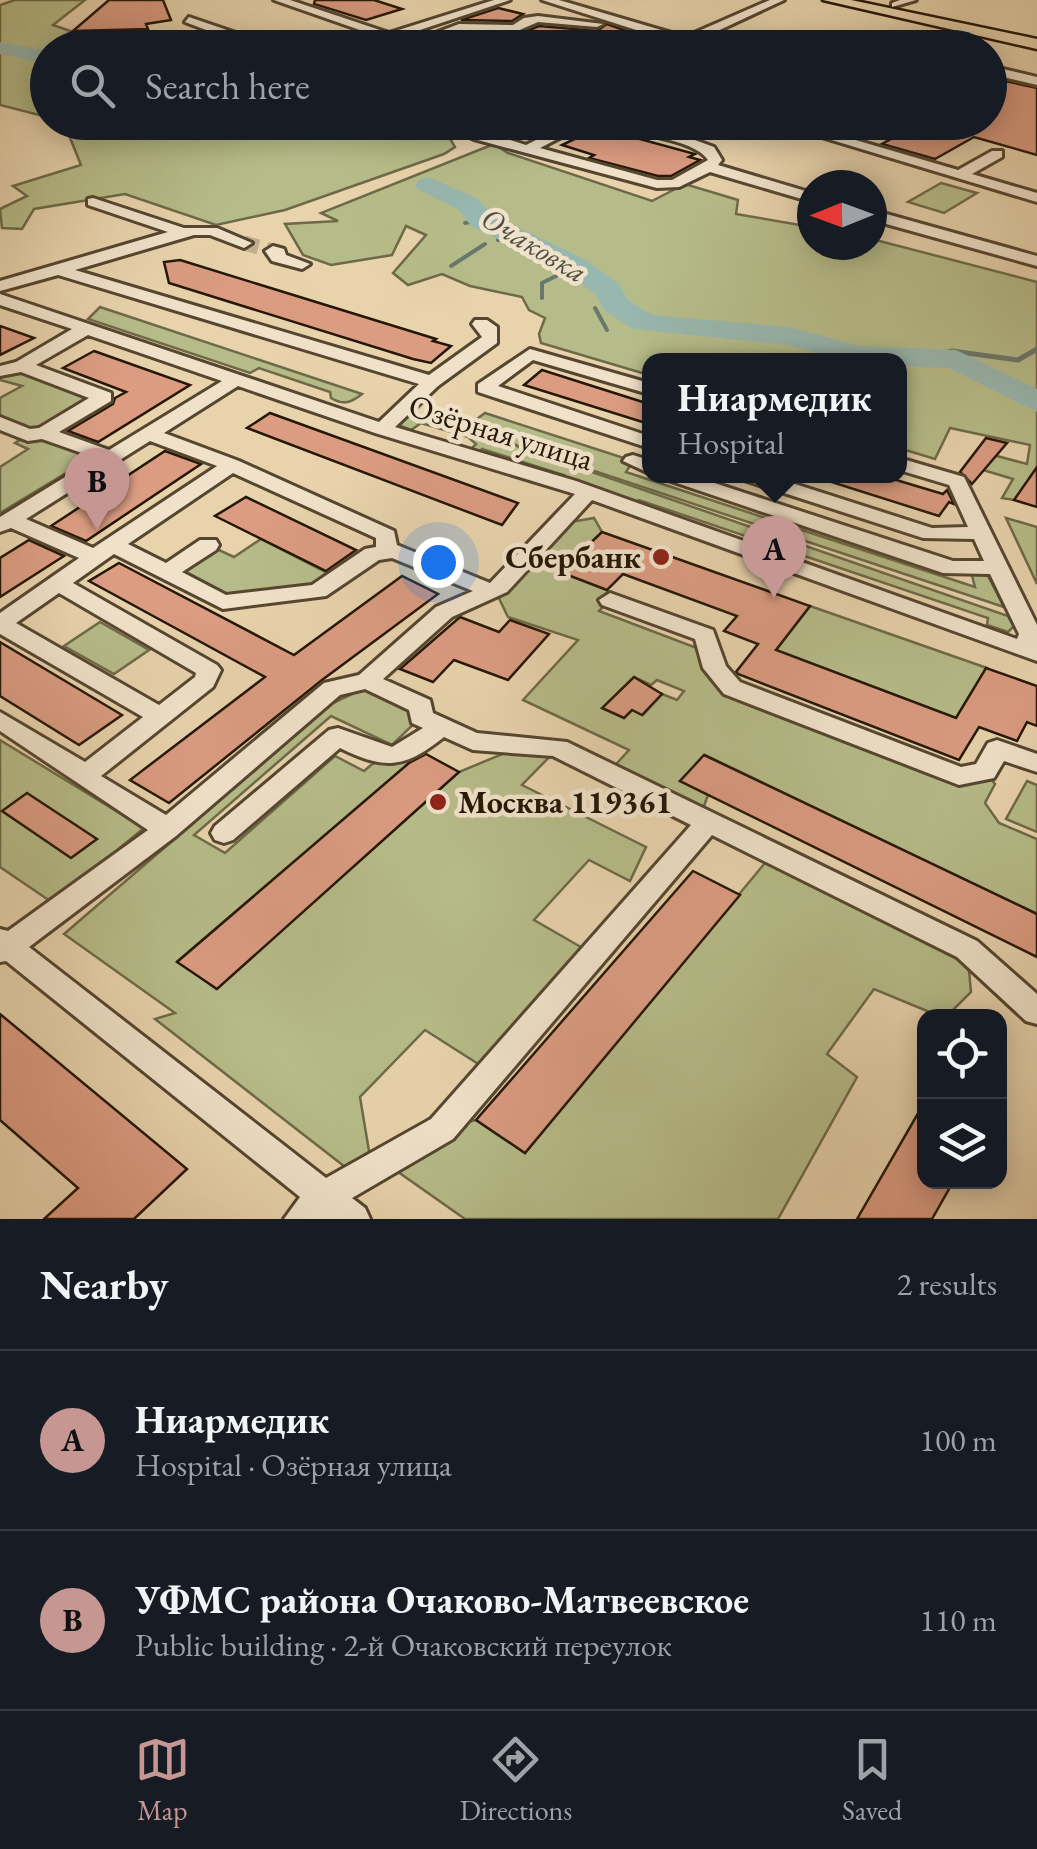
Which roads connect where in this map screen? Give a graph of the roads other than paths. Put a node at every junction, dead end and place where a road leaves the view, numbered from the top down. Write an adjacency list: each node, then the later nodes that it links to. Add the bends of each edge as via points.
1 (279, 0): 11 (street)
2 (505, 0): 12 (street)
3 (547, 0): 14 (street)
4 (779, 0): 15 (street)
5 (830, 0): 16 (main road)
6 (869, 0): 7 (main road)
7 (903, 3): 17 (main road)
8 (189, 20): 10 (street)
9 (597, 24): 13 (street, via 538,19 515,29)
10 (217, 30)
11 (370, 30)
12 (408, 30)
13 (451, 30)
14 (647, 30)
15 (709, 30)
16 (971, 30)
17 (1037, 34)
18 (1007, 38): 19 (main road)
19 (1037, 44)
20 (1007, 78): 21 (street)
21 (1037, 81)
22 (501, 140): 27 (street)
23 (547, 140): 27 (street)
24 (678, 140): 26 (street)
25 (840, 140): 30 (street)
26 (685, 142): 29 (street, via 710,150 715,160)
27 (526, 150): 29 (street, via 657,184 674,184)
28 (997, 154): 30 (street)
29 (709, 167): 31 (street)
30 (960, 175): 32 (street)
31 (797, 193)
32 (1037, 198)
33 (93, 202): 35 (street)
34 (887, 219): 38 (street)
35 (182, 232): 36 (street, via 212,230); 40 (street)
36 (244, 243)
37 (273, 251): 39 (street)
38 (1037, 261)
39 (302, 264)
40 (58, 270): 41 (street); 47 (street)
41 (0, 286)
42 (0, 299): 44 (street, Озёрная улица)
43 (481, 324): 47 (street, via 491,339)
44 (87, 328): 45 (street); 46 (street, Озёрная улица)
45 (8, 366): 51 (street, via 104,397)
46 (236, 379): 50 (street, Озёрная улица); 52 (street)
47 (432, 382): 50 (street)
48 (642, 387): 53 (street, via 530,354 484,388)
49 (0, 423): 51 (street)
50 (382, 429): 59 (street, Озёрная улица)
51 (44, 433): 54 (street)
52 (149, 434): 54 (street); 55 (street)
53 (642, 440)
54 (110, 458): 60 (street)
55 (232, 465): 63 (street); 64 (street, via 387,536)
56 (907, 466): 61 (street, via 958,481)
57 (697, 483): 65 (street, via 951,568)
58 (773, 483): 61 (street, via 930,534)
59 (588, 492): 68 (street); 71 (street, Озёрная улица)
60 (5, 523): 63 (street)
61 (982, 533): 65 (street)
62 (208, 545): 66 (street)
63 (104, 551): 66 (street); 67 (street)
64 (386, 552): 66 (street, via 318,591 223,602); 68 (street)
65 (998, 567): 71 (street, via 1030,634)
66 (167, 572)
67 (61, 584): 70 (street); 73 (street, via 209,670)
68 (487, 593): 72 (street, via 444,612)
69 (610, 600): 76 (street, via 705,634 714,668 732,688 959,776 985,772 997,748)
70 (0, 624): 73 (street)
71 (1031, 652)
72 (367, 681): 75 (street, via 421,706 421,716); 79 (street, via 332,689)
73 (158, 715): 77 (street)
74 (0, 720): 77 (street)
75 (442, 726): 78 (street, via 473,741 558,748); 80 (street, via 405,755 380,756 338,736)
76 (1037, 763)
77 (83, 777): 79 (street)
78 (709, 821): 82 (street, via 967,950); 83 (street, via 442,1129)
79 (167, 829): 81 (street, via 50,918)
80 (224, 833)
81 (2, 945): 83 (street)
82 (1037, 1012)
83 (313, 1208): 84 (street)
84 (353, 1219)

